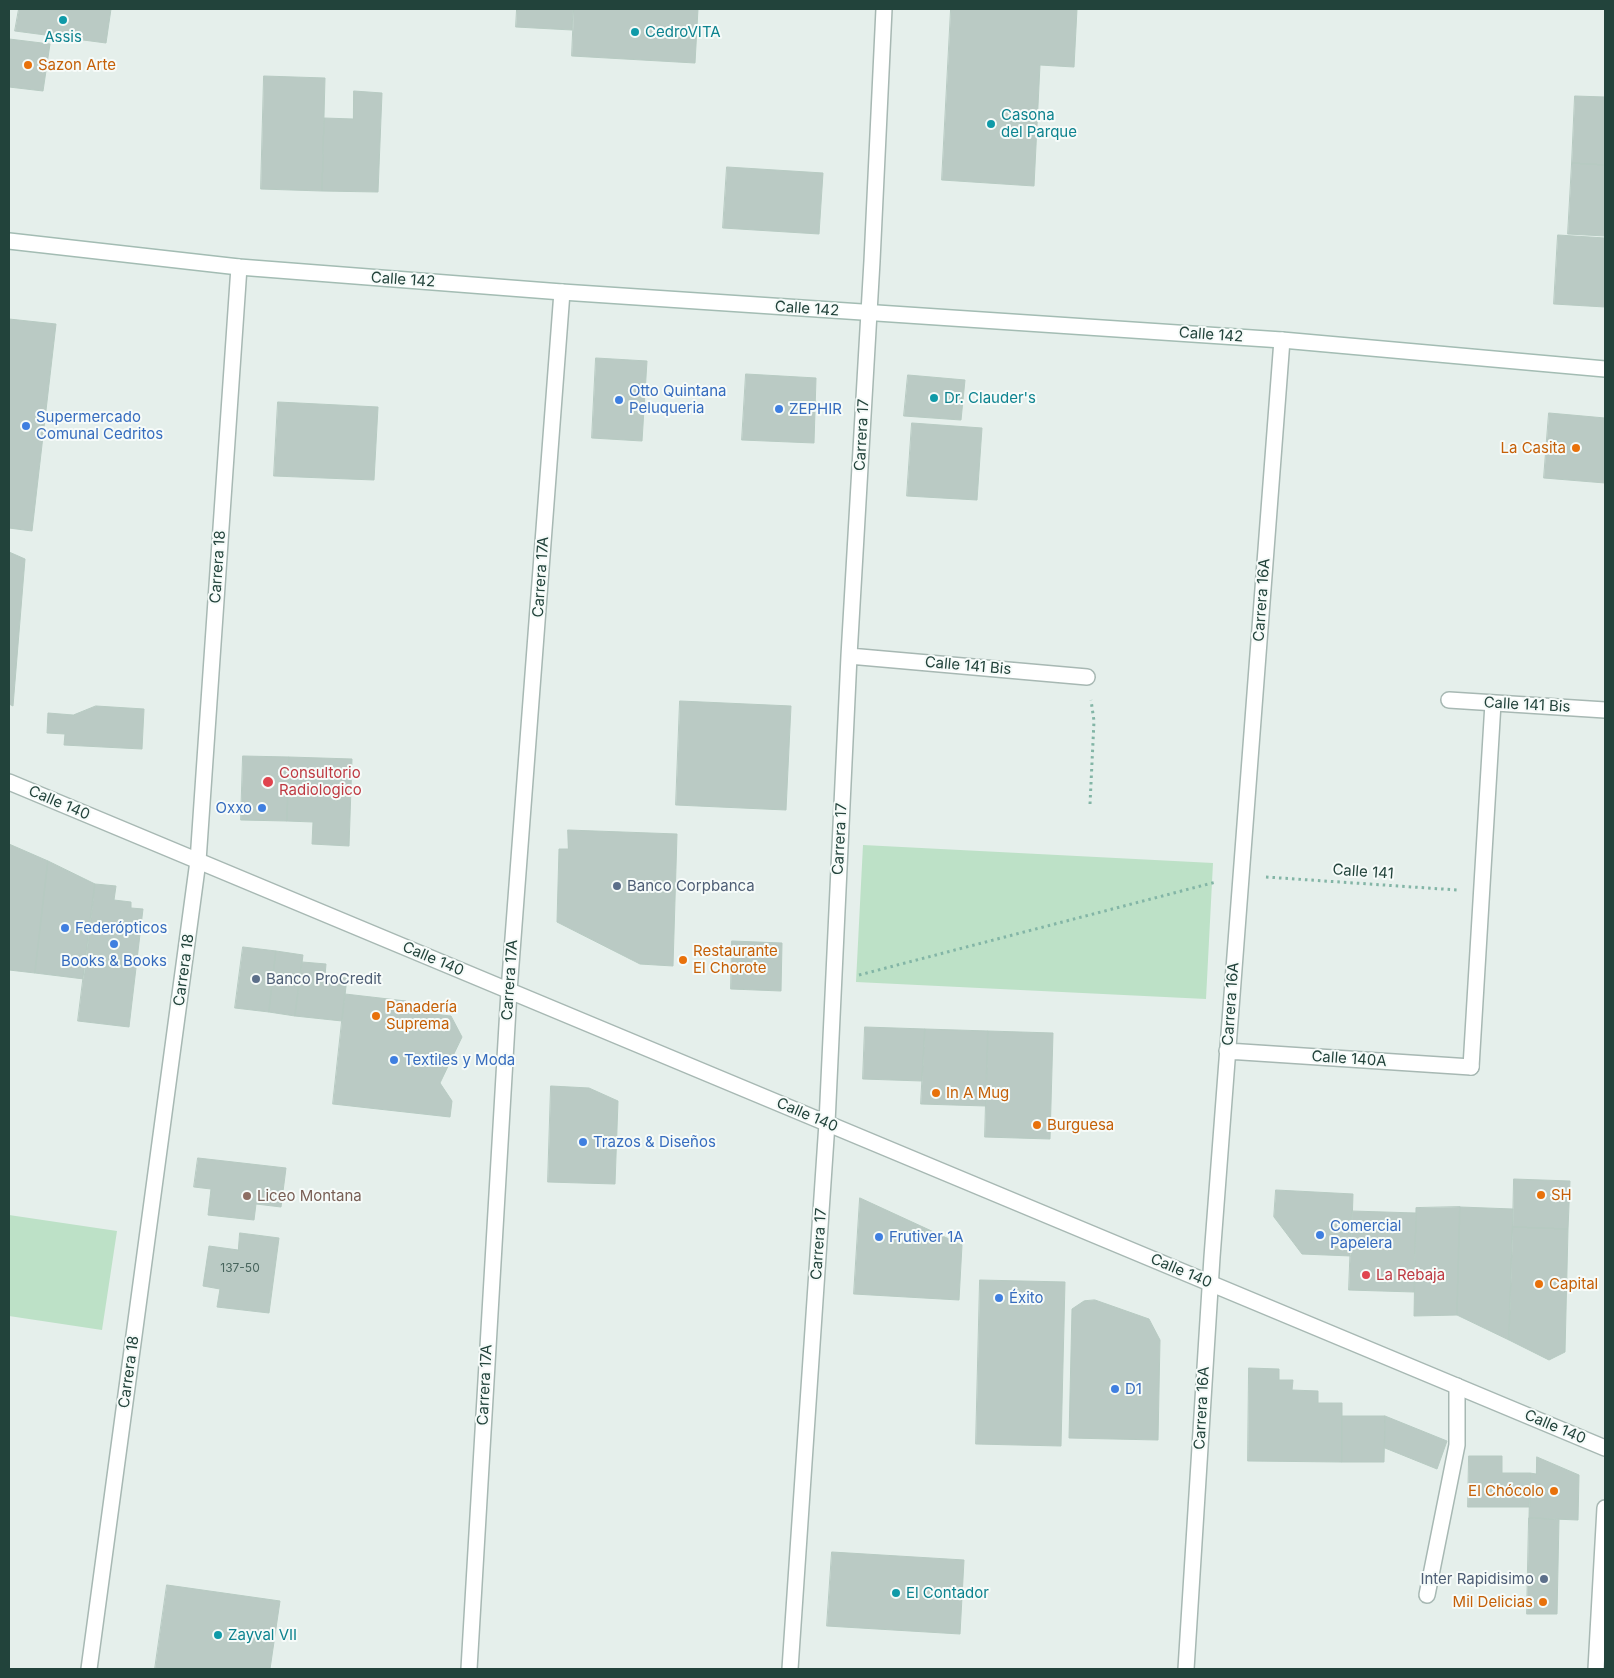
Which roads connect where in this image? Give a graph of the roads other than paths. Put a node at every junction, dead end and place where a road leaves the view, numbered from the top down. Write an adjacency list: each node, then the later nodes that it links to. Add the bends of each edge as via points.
1 (884, 9): 5 (street, Carrera 17)
2 (9, 241): 3 (street, Calle 142)
3 (239, 267): 4 (street, Calle 142); 14 (street, Carrera 18)
4 (562, 292): 5 (street, Calle 142); 15 (street, Carrera 17A)
5 (869, 314): 6 (street, Calle 142); 8 (street, Carrera 17)
6 (1282, 340): 7 (street, Calle 142); 16 (street, Carrera 16A)
7 (1605, 369)
8 (849, 656): 9 (street, Calle 141 Bis); 17 (street, Carrera 17)
9 (1087, 677)
10 (1448, 700): 11 (street, Calle 141 Bis)
11 (1493, 703): 12 (street, Calle 141 Bis); 16 (street, Calle 140A, via 1471,1067)
12 (1605, 710)
13 (9, 782): 14 (street, Calle 140)
14 (198, 861): 15 (street, Calle 140); 23 (street, Carrera 18)
15 (509, 991): 17 (street, Calle 140); 24 (street, Carrera 17A)
16 (1227, 1051): 18 (street, Carrera 16A)
17 (827, 1123): 18 (street, Calle 140); 25 (street, Carrera 17)
18 (1210, 1283): 19 (street, Calle 140); 26 (street, Carrera 16A)
19 (1457, 1386): 20 (street, Calle 140); 22 (street, via 1457,1445)
20 (1605, 1448)
21 (1605, 1508): 27 (street)
22 (1427, 1595)
23 (89, 1669)
24 (469, 1669)
25 (790, 1669)
26 (1186, 1669)
27 (1596, 1669)

